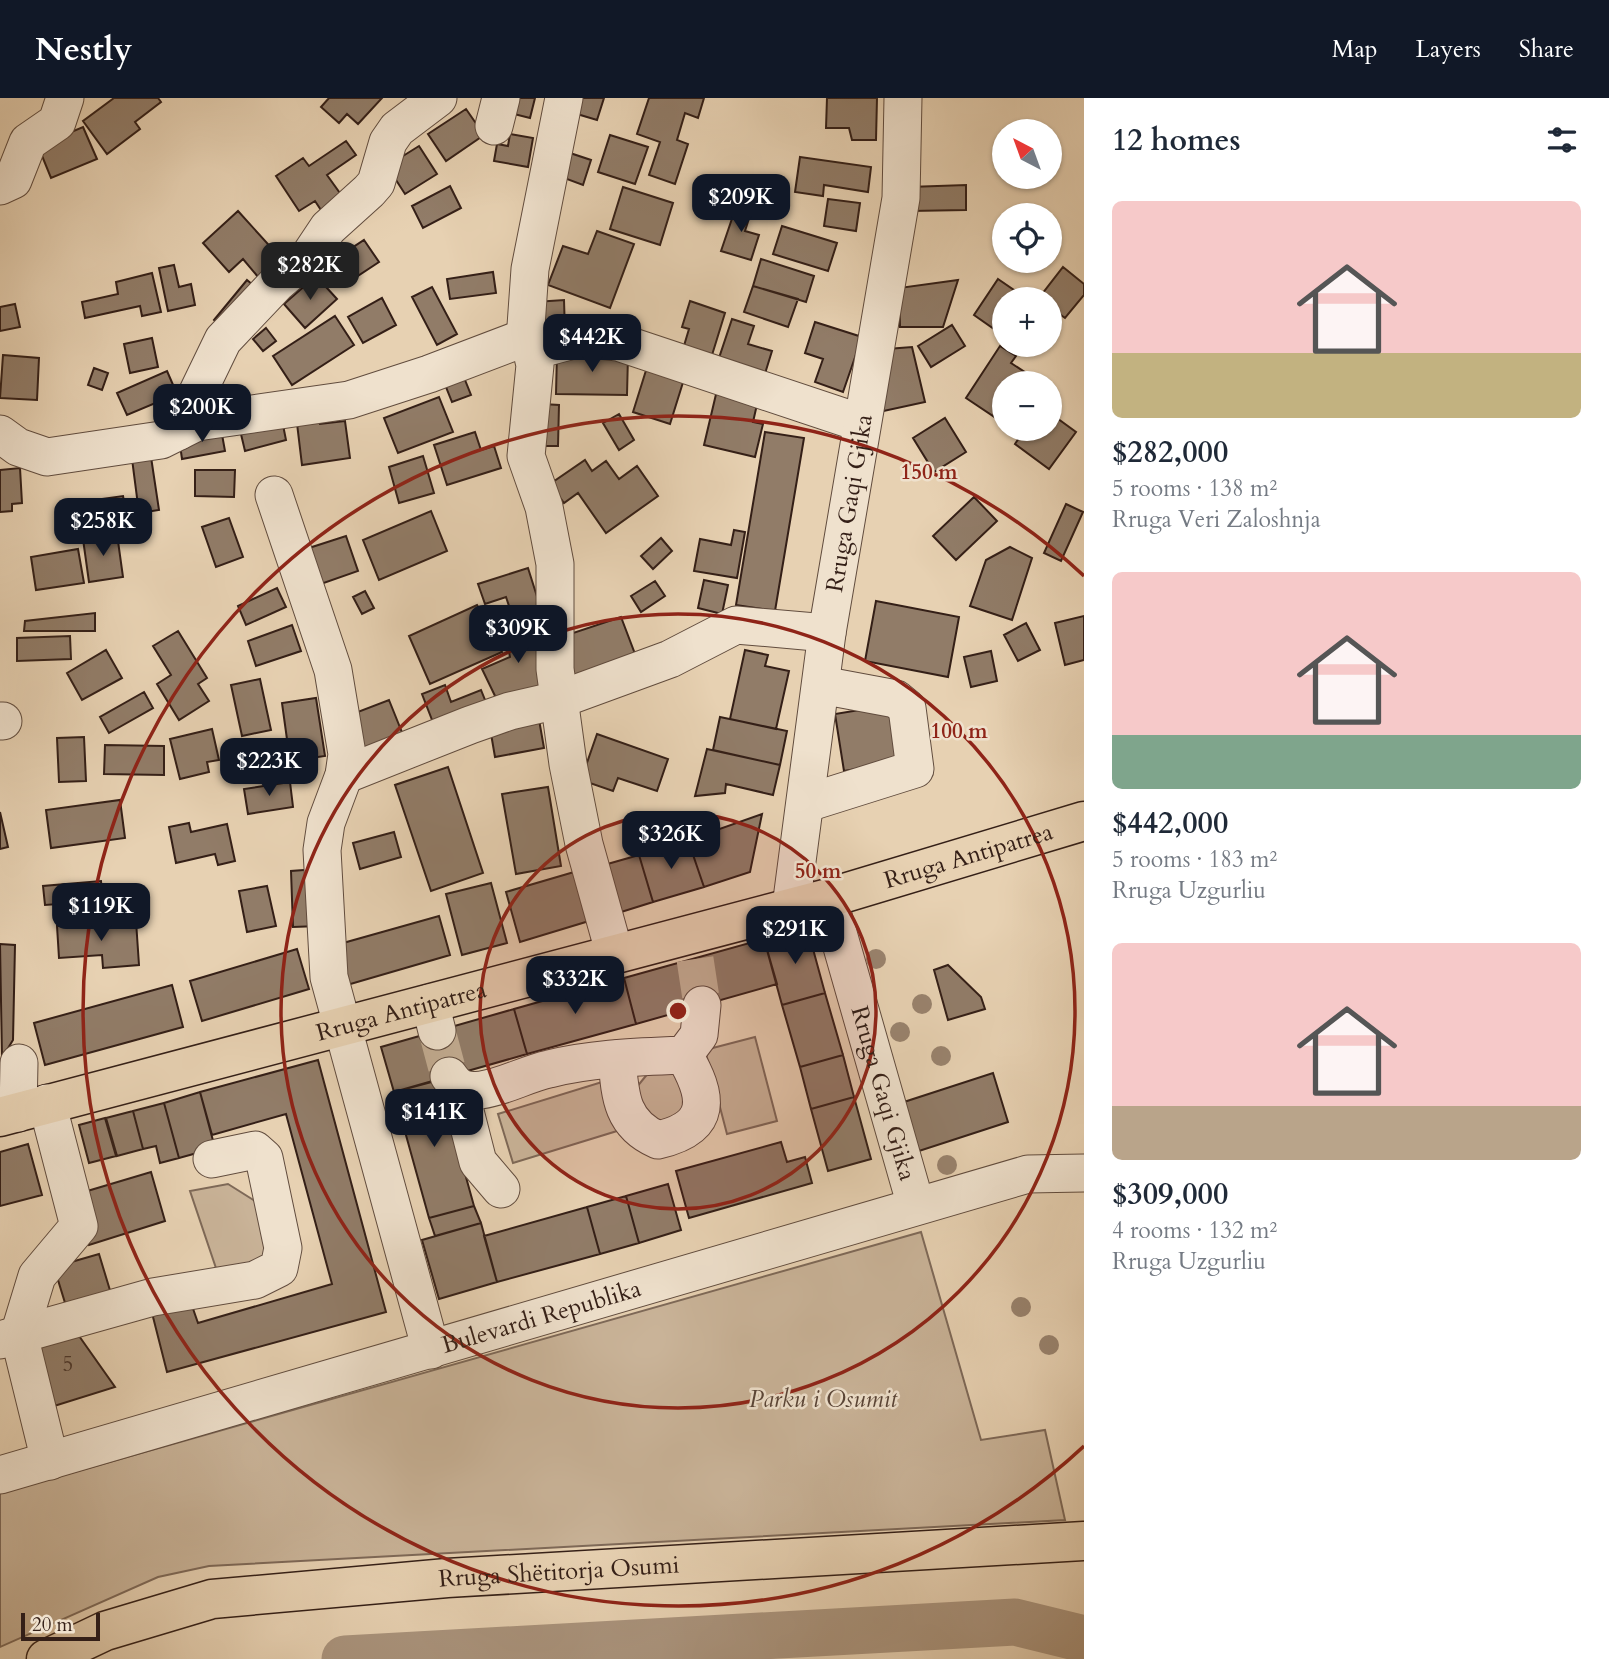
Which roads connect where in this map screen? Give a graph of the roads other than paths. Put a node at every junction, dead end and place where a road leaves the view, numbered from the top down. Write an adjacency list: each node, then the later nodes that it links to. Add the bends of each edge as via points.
1 (65, 98): 5 (street, via 57,122 28,142 13,180)
2 (438, 98): 8 (street, via 397,129 369,191 223,340)
3 (564, 98): 6 (street, via 530,269)
4 (903, 98): 7 (street, Rruga Gaqi Gjika, via 901,198)
5 (0, 186)
6 (530, 343): 7 (street, via 581,338 618,342); 8 (street, via 349,400 197,422); 13 (street, via 534,394 526,456 546,516 555,564)
7 (860, 423): 11 (street, Rruga Gaqi Gjika)
8 (179, 431): 9 (street, via 162,440 47,457)
9 (0, 435)
10 (274, 495): 14 (street, via 334,670 347,754)
11 (827, 633): 12 (street, Rruga Gaqi Gjika); 13 (street, via 736,625 670,659)
12 (821, 685): 15 (street, Rruga Gaqi Gjika); 15 (street, via 896,699 907,708 915,769)
13 (558, 700): 14 (street, via 490,718); 19 (street, via 584,844)
14 (344, 775): 21 (street, via 326,823 322,850 329,977)
15 (807, 803): 18 (street, Rruga Gaqi Gjika)
16 (1084, 821): 17 (main road, Rruga Antipatrea)
17 (828, 898): 18 (main road, Rruga Antipatrea); 29 (street, Rruga Gaqi Gjika)
18 (791, 907): 19 (main road, Rruga Antipatrea, via 692,947)
19 (615, 955): 21 (main road, Rruga Antipatrea, via 433,1017)
20 (702, 1005): 22 (street, via 699,1035)
21 (344, 1026): 25 (main road, Rruga Antipatrea); 31 (street)
22 (684, 1055): 23 (street); 23 (street, via 703,1093 703,1105 679,1135 658,1140 632,1124 620,1093)
23 (617, 1059): 28 (street, via 548,1069 483,1090 454,1082 478,1162)
24 (19, 1063): 25 (street)
25 (22, 1111): 30 (street, via 79,1226 37,1276)
26 (212, 1159): 30 (street, via 255,1150 264,1158 284,1248 279,1268 244,1283 153,1297)
27 (1084, 1173): 29 (street, Bulevardi Republika, via 1028,1174)
28 (501, 1189)
29 (916, 1206): 31 (street, Bulevardi Republika)
30 (9, 1338): 32 (street)
31 (431, 1350): 32 (street, Bulevardi Republika)
32 (50, 1461): 33 (street, Bulevardi Republika)
33 (0, 1475)
34 (1084, 1541): 35 (main road, Rruga Shëtitorja Osumi, via 460,1577 212,1599 105,1631)
35 (46, 1659)

